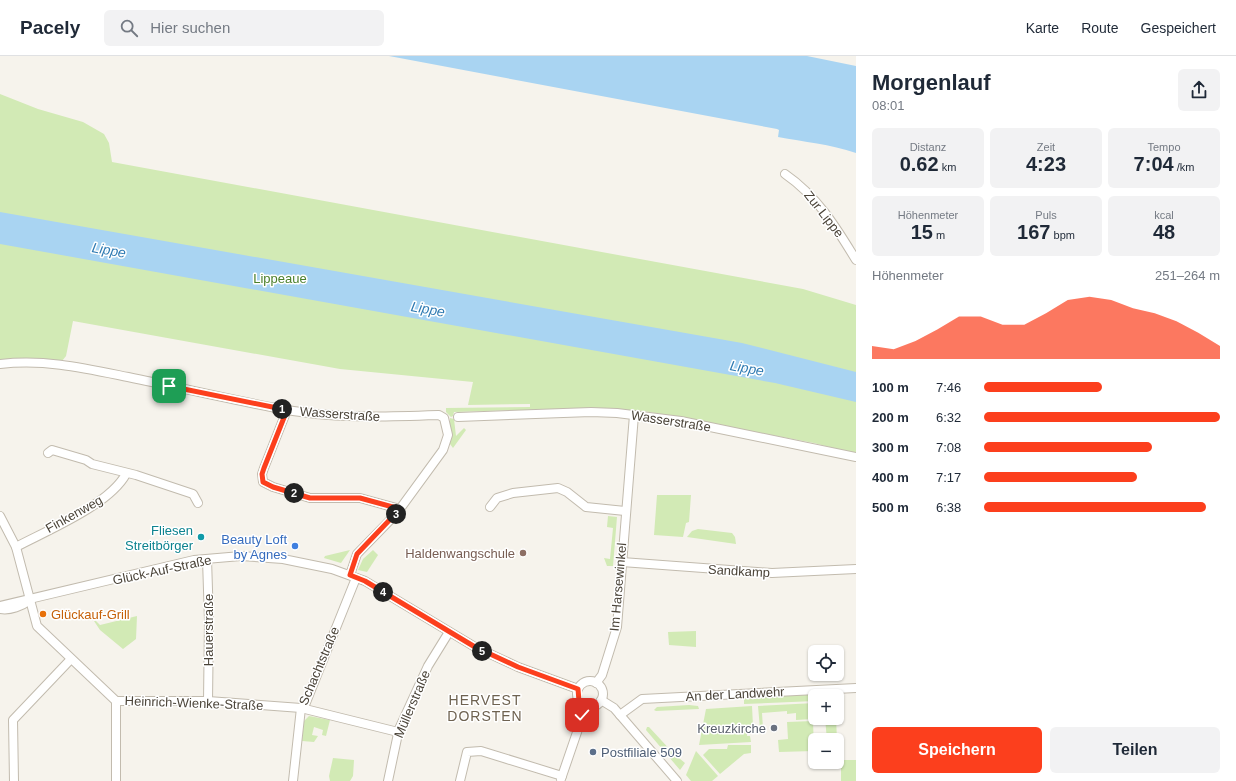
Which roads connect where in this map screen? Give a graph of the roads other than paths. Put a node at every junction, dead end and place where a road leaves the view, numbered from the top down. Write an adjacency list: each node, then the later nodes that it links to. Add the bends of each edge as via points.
1 (784, 174): 2 (street, Zur Lippe, via 798,183 820,204)
2 (856, 260)
3 (0, 364): 4 (street, Wasserstraße, via 23,361 66,365)
4 (287, 410): 7 (street, Wasserstraße, via 350,417 439,415); 13 (street, via 262,474 263,482 310,498 360,498)
5 (634, 415): 6 (street, Wasserstraße, via 591,412); 9 (street, Wasserstraße, via 681,421); 14 (street, Im Harsewinkel)
6 (458, 417)
7 (444, 418): 13 (street, Schachtstraße, via 448,435 443,450)
8 (48, 453): 10 (street, via 52,450)
9 (856, 457)
10 (126, 474): 11 (street, via 193,494); 16 (street, Finkenweg, via 108,495)
11 (198, 503)
12 (490, 507): 14 (street, via 497,498 512,493 558,488 586,507)
13 (400, 509): 20 (street, Schachtstraße, via 357,554)
14 (625, 511): 18 (street, Im Harsewinkel)
15 (0, 516): 16 (street, Heinrich-Wienke-Straße)
16 (16, 546): 21 (street, Heinrich-Wienke-Straße)
17 (206, 559): 20 (street, Glück-Auf-Straße, via 241,556 283,559 308,563); 21 (street, Glück-Auf-Straße); 30 (street, Hauerstraße, via 209,621)
18 (622, 562): 19 (street, Sandkamp, via 772,573); 25 (street, Im Harsewinkel, via 617,627 602,675)
19 (856, 569)
20 (353, 576): 23 (street, Glück-Auf-Straße); 32 (street, Schachtstraße, via 305,705)
21 (30, 600): 22 (street, Glück-Auf-Straße, via 23,605 5,610); 24 (street, Heinrich-Wienke-Straße, via 37,626)
22 (0, 607)
23 (449, 632): 27 (street, Glück-Auf-Straße, via 506,662); 34 (street, Müllerstraße, via 428,666)
24 (71, 659): 29 (street, Heinrich-Wienke-Straße); 36 (street, via 13,720)
25 (596, 683): 27 (street, via 584,683); 28 (street, via 602,693)
26 (856, 688): 33 (street, An der Landwehr, via 642,699)
27 (578, 689): 31 (street, via 579,701)
28 (601, 700): 31 (street, via 596,705); 33 (street)
29 (116, 701): 30 (street, Heinrich-Wienke-Straße); 37 (street)
30 (208, 701): 32 (street, Heinrich-Wienke-Straße)
31 (586, 706): 35 (street)
32 (301, 708): 34 (street, Heinrich-Wienke-Straße); 38 (street, Schachtstraße)
33 (620, 715): 41 (street)
34 (398, 732): 39 (street, Müllerstraße)
35 (561, 778): 40 (street, via 473,750 467,752)
36 (14, 781)
37 (116, 781)
38 (294, 781)
39 (388, 781)
40 (460, 781)
41 (677, 781)

